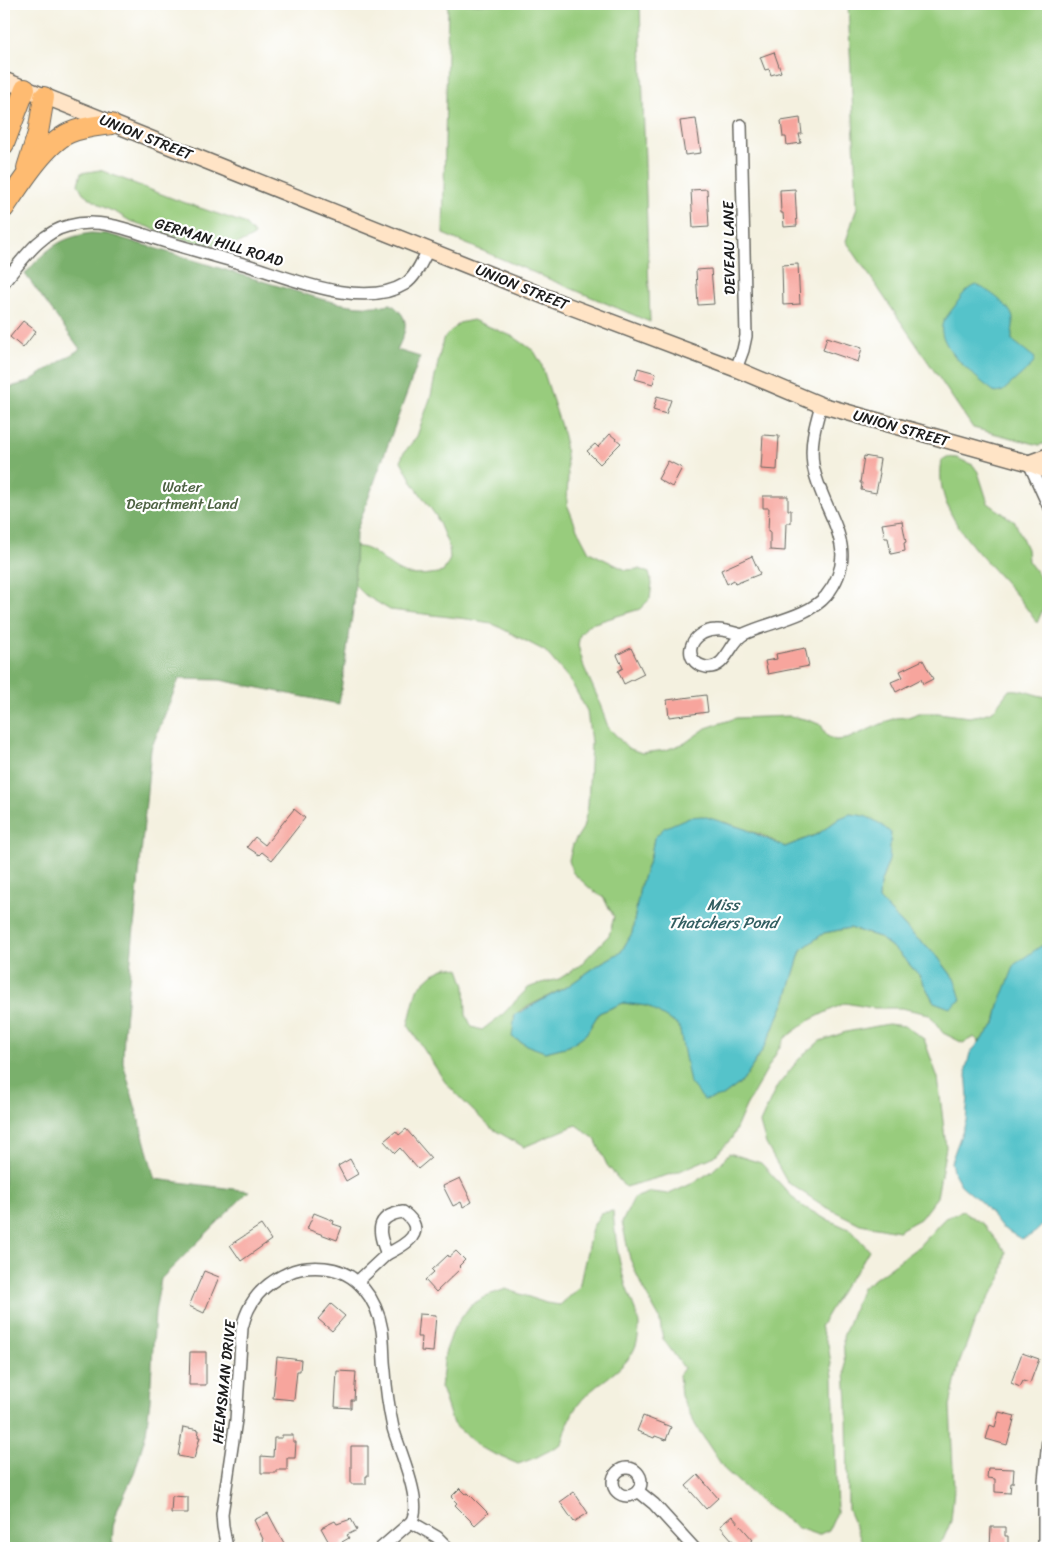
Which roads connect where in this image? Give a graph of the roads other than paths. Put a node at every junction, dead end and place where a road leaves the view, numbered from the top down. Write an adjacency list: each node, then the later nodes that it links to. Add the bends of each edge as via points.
1 (4, 80): 2 (main road, UNION STREET)
2 (25, 89): 3 (main road, UNION STREET); 6 (highway)
3 (44, 97): 4 (main road, UNION STREET); 7 (highway, via 38,133)
4 (111, 124): 7 (highway, via 77,130 62,137); 9 (main road, UNION STREET)
5 (741, 125): 11 (street, DEVEAU LANE, via 746,336)
6 (4, 144)
7 (23, 180): 8 (highway)
8 (4, 208)
9 (428, 250): 10 (street, GERMAN HILL ROAD, via 406,284 395,290 353,293 300,283 117,225 84,223 66,226 47,235); 11 (main road, UNION STREET)
10 (4, 282)
11 (736, 369): 12 (main road, UNION STREET)
12 (821, 405): 14 (main road, UNION STREET); 17 (street, via 813,430 813,464 841,542 840,569 826,596 815,606)
13 (1048, 456): 14 (main road)
14 (1028, 463): 15 (main road, UNION STREET); 16 (street)
15 (1048, 471)
16 (1048, 505)
17 (742, 635)
18 (387, 1254): 19 (street)
19 (358, 1281): 23 (street, HELMSMAN DRIVE, via 376,1310 382,1330 393,1427 416,1507); 24 (street, HELMSMAN DRIVE, via 342,1271 302,1268 268,1284 250,1303 242,1328 236,1420 223,1499 222,1527)
20 (1048, 1440): 21 (street)
21 (1048, 1455): 28 (street, via 1044,1481)
22 (638, 1491): 27 (street)
23 (411, 1522): 25 (street); 26 (street, via 438,1537)
24 (227, 1548)
25 (381, 1548)
26 (448, 1548)
27 (694, 1548)
28 (1044, 1548)

